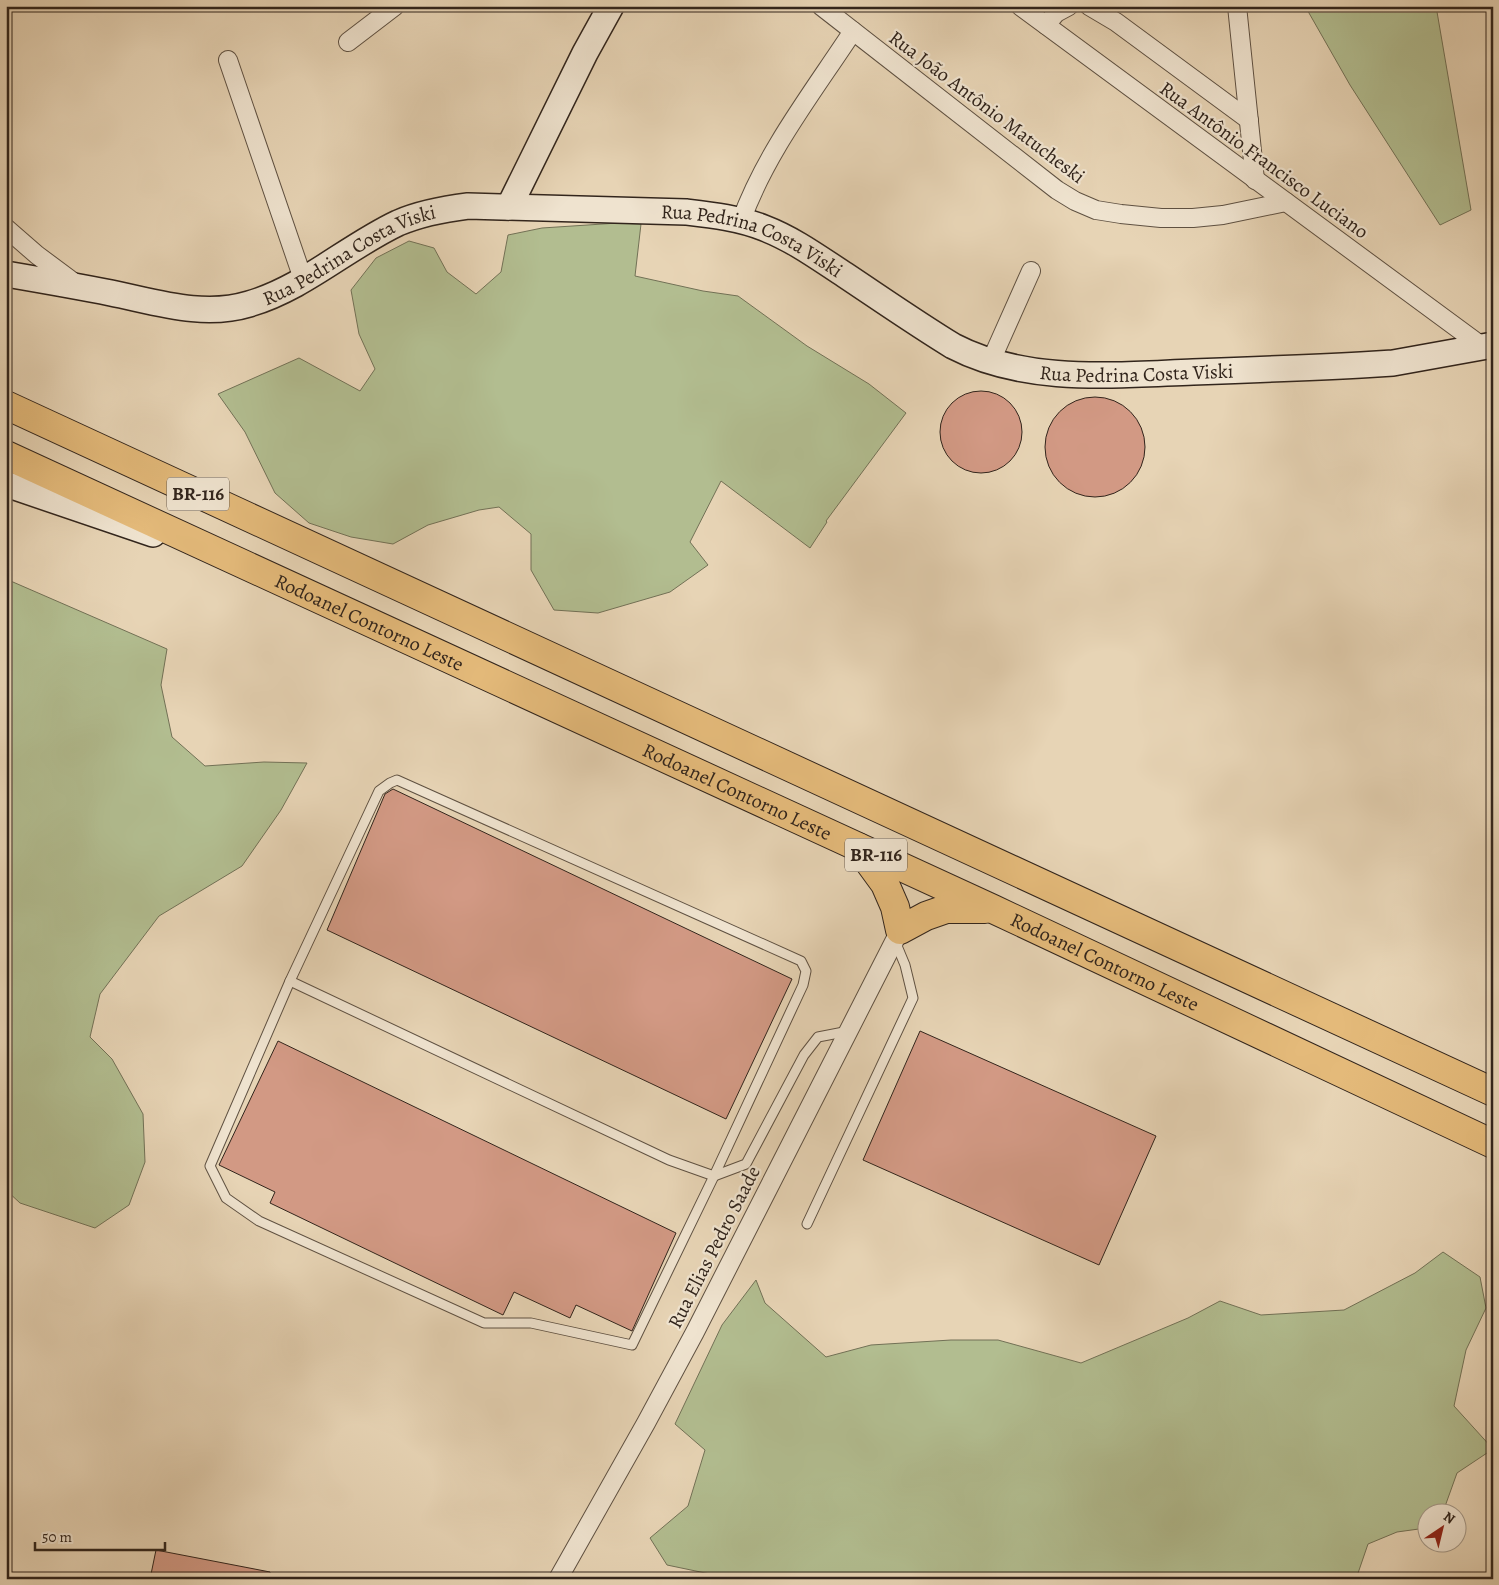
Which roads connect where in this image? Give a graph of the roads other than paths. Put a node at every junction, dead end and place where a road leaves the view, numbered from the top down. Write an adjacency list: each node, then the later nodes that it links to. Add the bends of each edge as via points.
1 (395, 6): 10 (street)
2 (611, 6): 15 (street)
3 (822, 6): 9 (street, Rua João Antônio Matucheski)
4 (1020, 6): 8 (street, Rua Antônio Francisco Luciano)
5 (1069, 6): 8 (street, via 1056,13)
6 (1090, 6): 12 (street)
7 (1236, 6): 12 (street)
8 (1046, 26): 13 (street, Rua Antônio Francisco Luciano)
9 (853, 31): 14 (street, Rua João Antônio Matucheski, via 1057,190 1089,207 1121,214 1193,218); 16 (street, via 775,151 748,200)
10 (348, 42)
11 (228, 60): 20 (street)
12 (1249, 120): 13 (street)
13 (1255, 180): 14 (street, Rua Antônio Francisco Luciano)
14 (1286, 202): 22 (street, Rua Antônio Francisco Luciano)
15 (508, 207): 16 (street, Rua Pedrina Costa Viski, via 686,212); 20 (street, Rua Pedrina Costa Viski, via 468,206 420,215 378,234)
16 (741, 221): 23 (street, Rua Pedrina Costa Viski, via 783,236 946,342)
17 (6, 228): 21 (street)
18 (1031, 271): 23 (street)
19 (6, 274): 21 (street, Rua Pedrina Costa Viski)
20 (303, 279): 21 (street, Rua Pedrina Costa Viski, via 269,297 227,310 180,308)
21 (80, 287)
22 (1488, 346): 23 (street, Rua Pedrina Costa Viski, via 1393,363 1139,374 1054,374)
23 (990, 363)
24 (6, 405): 33 (highway, BR-116)
25 (6, 455): 27 (highway, Rodoanel Contorno Leste / BR-116)
26 (6, 484): 27 (street)
27 (256, 571): 28 (highway, Rodoanel Contorno Leste / BR-116)
28 (857, 846): 29 (highway, Rodoanel Contorno Leste / BR-116); 30 (highway, via 886,884 895,907)
29 (993, 908): 30 (highway, via 946,909 926,916); 34 (highway, Rodoanel Contorno Leste / BR-116)
30 (897, 935): 32 (street, Rua Elias Pedro Saade); 36 (lane, via 913,998)
31 (290, 981): 35 (lane, via 669,1160); 35 (lane, via 210,1166 226,1198 259,1221 484,1323 531,1323 632,1345); 35 (lane, via 379,791 397,780 801,961 806,971 803,986)
32 (850, 1031): 35 (lane, via 818,1037 804,1055 746,1164); 37 (street, Rua Elias Pedro Saade, via 690,1340)
33 (1493, 1092)
34 (1493, 1144)
35 (714, 1176)
36 (807, 1224)
37 (558, 1579)

